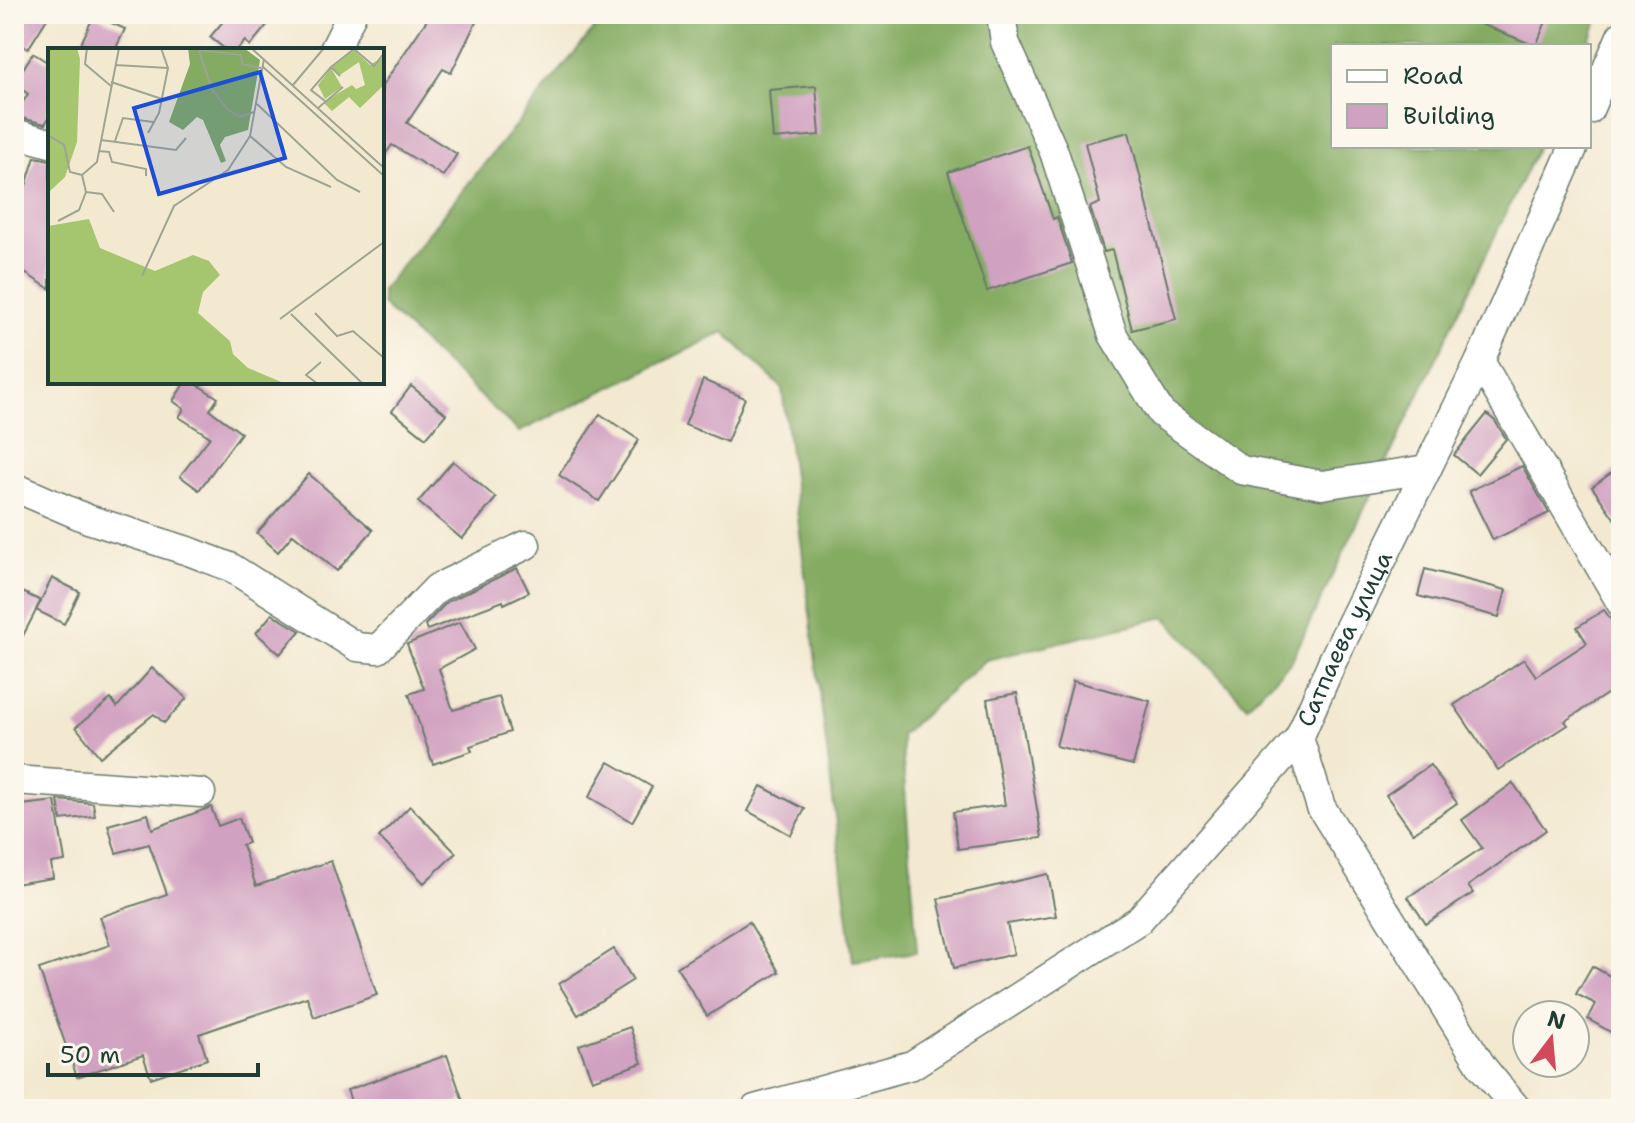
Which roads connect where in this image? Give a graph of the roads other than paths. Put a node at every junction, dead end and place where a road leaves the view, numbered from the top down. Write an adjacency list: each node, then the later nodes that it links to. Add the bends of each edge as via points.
1 (352, 14): 4 (street)
2 (1001, 14): 10 (street, via 1005,42 1054,152 1113,335 1161,413 1241,470 1322,485)
3 (1621, 36): 5 (street)
4 (335, 48)
5 (1591, 105)
6 (14, 133): 7 (street)
7 (48, 142)
8 (1573, 148): 9 (street, Сатпаева улица)
9 (1480, 361): 10 (street, Сатпаева улица); 13 (street)
10 (1427, 469): 14 (street, Сатпаева улица)
11 (14, 487): 12 (street, via 88,519 230,567 357,647 378,649 437,588)
12 (526, 545)
13 (1621, 603)
14 (1299, 738): 17 (street, via 1139,920 912,1065); 18 (street, Сатпаева улица, via 1321,807 1483,1068)
15 (14, 780): 16 (street)
16 (201, 793)
17 (755, 1109)
18 (1517, 1109)

